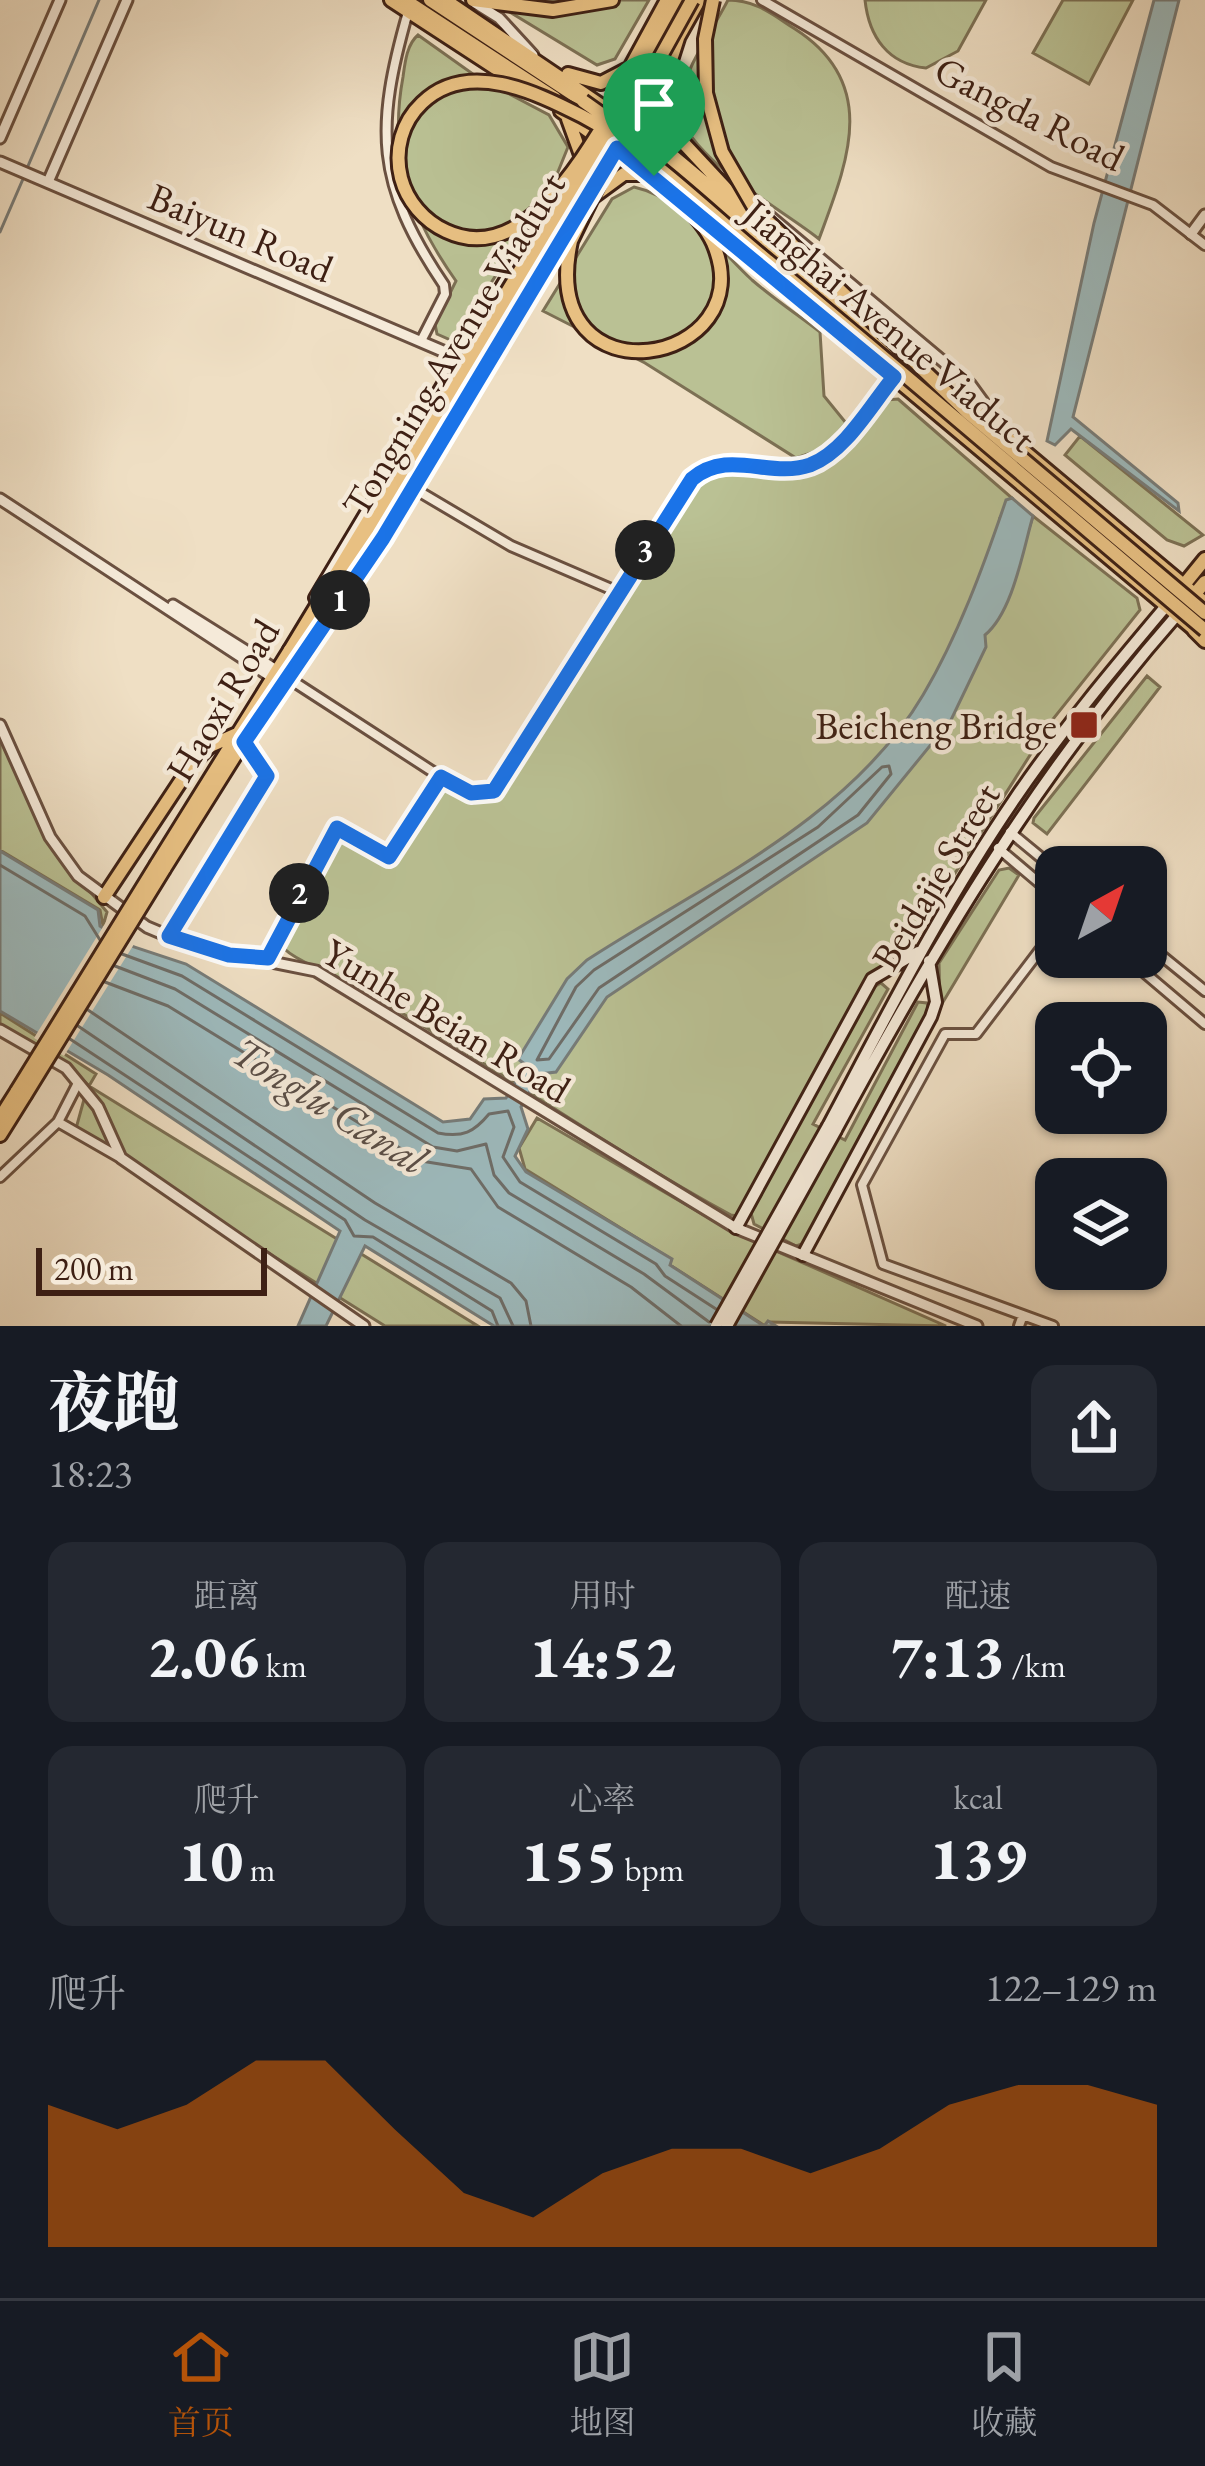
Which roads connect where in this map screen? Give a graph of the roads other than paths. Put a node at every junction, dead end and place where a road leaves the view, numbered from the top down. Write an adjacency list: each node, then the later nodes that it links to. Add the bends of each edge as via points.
1 (60, 0): 22 (street)
2 (127, 0): 28 (street)
3 (391, 0): 13 (main road)
4 (430, 0): 39 (main road, Jianghai Avenue Viaduct, bridge, via 656,152)
5 (445, 0): 16 (main road)
6 (472, 0): 7 (main road, via 553,10); 16 (street)
7 (612, 0)
8 (667, 0): 15 (main road)
9 (678, 0): 15 (main road, Tongning Avenue Viaduct)
10 (695, 0): 14 (main road); 15 (main road, Tongning Avenue Viaduct, bridge)
11 (713, 0): 39 (main road, bridge, via 706,93 737,183 788,246)
12 (762, 0): 33 (street, Gangda Road, via 1051,166 1153,205)
13 (407, 5): 18 (main road); 19 (main road, Jianghai Avenue Viaduct, bridge); 36 (street, via 382,134 399,211 444,285)
14 (680, 35): 20 (main road); 30 (main road, via 662,88 663,121)
15 (644, 63): 16 (main road, via 601,82); 17 (main road); 21 (main road, bridge); 25 (main road, bridge, via 566,263 568,296 582,326 616,349 646,354 676,346 702,326 719,274 706,231); 50 (main road, Tongning Avenue Viaduct, bridge)
16 (541, 64): 17 (main road)
17 (608, 108): 20 (main road); 21 (main road)
18 (559, 109): 21 (main road); 24 (main road)
19 (584, 117): 21 (main road, Jianghai Avenue Viaduct, bridge); 21 (main road, bridge, via 513,86 465,80 440,89 406,124 398,160 405,189 429,221 450,233 482,239 511,232 542,209)
20 (631, 124): 23 (main road); 29 (main road)
21 (596, 130): 23 (main road); 24 (main road, Haoxi Road); 25 (main road, Jianghai Avenue Viaduct, bridge)
22 (0, 138)
23 (617, 148): 27 (main road); 31 (main road, Haoxi Road)
24 (580, 155): 37 (main road, Haoxi Road)
25 (643, 159): 49 (main road, Jianghai Avenue Viaduct, bridge)
26 (0, 162): 28 (street, Baiyun Road)
27 (654, 176): 31 (main road, via 624,174); 38 (main road)
28 (48, 182): 36 (street, Baiyun Road)
29 (704, 182): 30 (street); 34 (main road)
30 (726, 187): 34 (main road); 40 (street, via 790,230 970,384)
31 (584, 205): 41 (main road, Haoxi Road)
32 (1205, 215): 33 (street)
33 (1191, 234): 35 (street, Gangda Road)
34 (771, 238): 40 (main road)
35 (1205, 245)
36 (421, 341): 37 (street, Baiyun Road)
37 (459, 358): 50 (main road, Haoxi Road, via 336,557)
38 (894, 377): 45 (street, via 841,443 808,465 703,470); 47 (main road)
39 (967, 412): 48 (main road, Jianghai Avenue Viaduct, bridge)
40 (1011, 441): 46 (main road)
41 (413, 488): 45 (street, via 512,546); 50 (main road, Haoxi Road, via 355,581)
42 (0, 499): 51 (street)
43 (1205, 560): 46 (main road, Beidajie Street)
44 (1205, 582): 46 (main road, Beidajie Street)
45 (618, 592): 54 (street, via 494,791 471,793)
46 (1195, 594): 47 (main road, Beidajie Street)
47 (1172, 610): 49 (main road); 55 (main road, Beidajie Street); 61 (main road, Beidajie Street, via 1013,801)
48 (1205, 613)
49 (1203, 637)
50 (294, 652): 51 (main road, Haoxi Road)
51 (279, 675): 53 (main road, Haoxi Road); 54 (street)
52 (0, 724): 59 (street, Yunhe Beian Road, via 50,837)
53 (241, 738): 59 (main road, via 210,746 192,764); 60 (main road, via 267,776); 73 (main road, Haoxi Road, bridge)
54 (441, 777): 63 (street, via 393,856 337,828)
55 (1009, 831): 56 (main road, Beidajie Street); 57 (street)
56 (998, 848): 58 (street); 61 (main road, Beidajie Street)
57 (1035, 852)
58 (1035, 879)
59 (104, 897): 60 (street, Yunhe Beian Road)
60 (169, 936): 63 (street, Yunhe Beian Road)
61 (925, 954): 66 (main road, via 886,967); 68 (main road, Beidajie Street); 69 (main road)
62 (1035, 956): 82 (street, via 976,1034 945,1034 862,1185 883,1264)
63 (268, 958): 80 (street, Yunhe Beian Road, via 316,971)
64 (1167, 960): 67 (street)
65 (1151, 978): 70 (street)
66 (866, 988): 68 (main road, via 890,976); 80 (main road)
67 (1205, 991)
68 (903, 994): 69 (main road, via 929,995); 76 (main road, Beidajie Street)
69 (934, 1010): 81 (main road)
70 (1205, 1024)
71 (0, 1030): 72 (street)
72 (79, 1082): 75 (street); 78 (street)
73 (21, 1093): 74 (main road); 77 (main road)
74 (0, 1118)
75 (58, 1122): 78 (street); 79 (street)
76 (832, 1128): 84 (main road, bridge); 85 (main road, bridge)
77 (0, 1136)
78 (121, 1158): 83 (street)
79 (0, 1178)
80 (736, 1228): 81 (street, Yunhe Beian Road)
81 (803, 1255): 86 (street, Yunhe Beian Road)
82 (1023, 1315): 87 (street); 88 (street)
83 (364, 1326)
84 (716, 1326)
85 (727, 1326)
86 (977, 1326)
87 (1019, 1326)
88 (1053, 1326)

